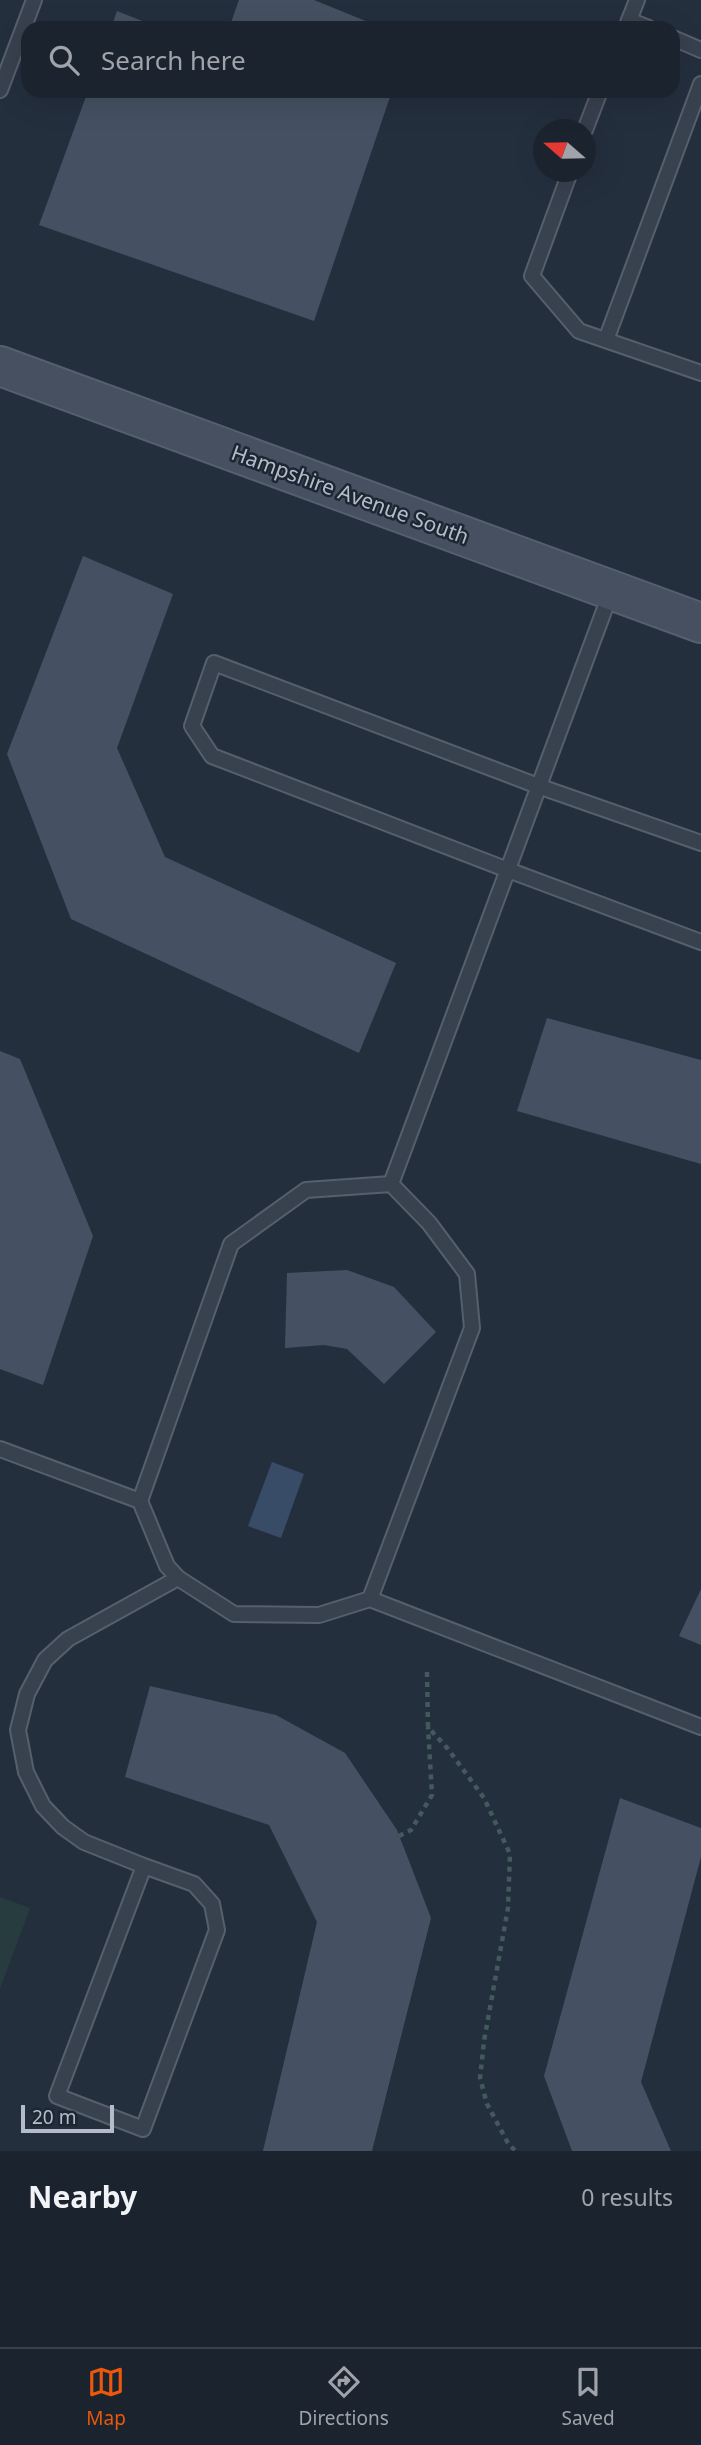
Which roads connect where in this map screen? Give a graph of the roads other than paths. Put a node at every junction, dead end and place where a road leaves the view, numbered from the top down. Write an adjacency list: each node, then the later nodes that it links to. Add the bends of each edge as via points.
1 (34, 0): 3 (lane)
2 (637, 0): 4 (lane)
3 (26, 21)
4 (628, 21)
5 (21, 34): 9 (lane)
6 (680, 41): 7 (lane)
7 (701, 50)
8 (701, 84): 13 (lane)
9 (0, 90)
10 (597, 98): 11 (lane)
11 (589, 119)
12 (566, 182): 13 (lane, via 532,276 579,331)
13 (606, 340): 15 (lane)
14 (0, 366): 16 (street, Hampshire Avenue South)
15 (701, 373)
16 (611, 590): 17 (street, Hampshire Avenue South); 18 (lane)
17 (701, 623)
18 (538, 786): 19 (lane); 20 (lane); 20 (lane, via 214,663 192,726 212,756)
19 (701, 843)
20 (508, 870): 21 (lane); 22 (lane)
21 (701, 942)
22 (391, 1184): 24 (lane, via 306,1190 231,1244); 26 (lane, via 429,1223 467,1274 472,1328)
23 (0, 1449): 24 (lane)
24 (140, 1500): 25 (lane, via 167,1566)
25 (178, 1578): 26 (lane, via 234,1614 319,1615); 28 (lane, via 68,1639 45,1660 27,1694 18,1730 26,1772 43,1806 84,1843)
26 (370, 1599): 27 (lane)
27 (701, 1727)
28 (144, 1867): 28 (lane, via 57,2096 143,2129 217,1930 212,1905 194,1884)

